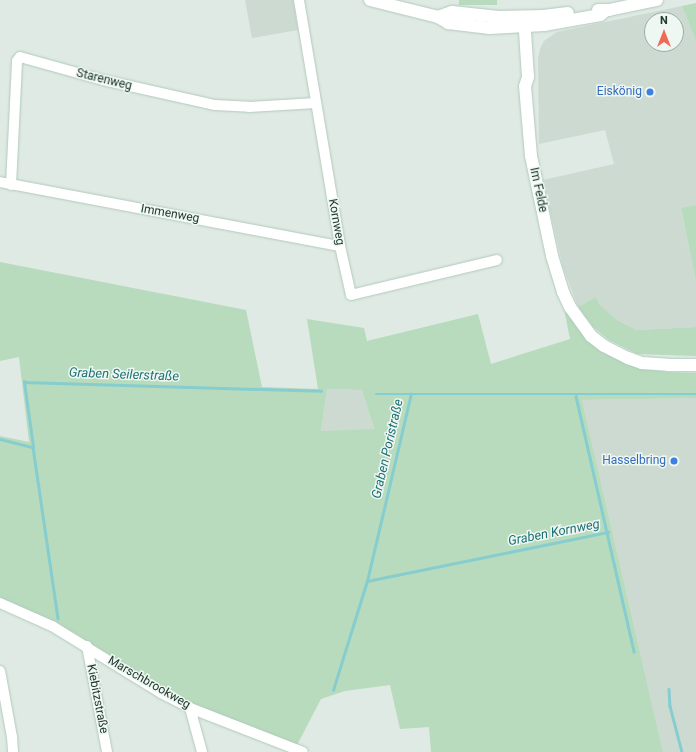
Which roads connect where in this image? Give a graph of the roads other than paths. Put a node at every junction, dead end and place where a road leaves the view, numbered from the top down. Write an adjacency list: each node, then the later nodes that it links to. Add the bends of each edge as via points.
1 (299, 0): 5 (street, Kornweg)
2 (370, 0): 4 (main road, via 438,17 452,12)
3 (657, 0): 4 (main road, via 605,11 544,16)
4 (521, 22): 10 (main road, Im Felde, via 528,77 525,86 530,156 562,292 591,336 616,353 642,363)
5 (316, 103): 7 (street, Starenweg, via 249,107 215,105 103,80 20,57 17,61); 8 (street, Kornweg)
6 (0, 182): 7 (street, Immenweg)
7 (11, 185): 8 (street, Immenweg)
8 (340, 246): 9 (street, Kornweg, via 351,296)
9 (497, 260)
10 (696, 365)
11 (0, 603): 12 (street, Marschbrookweg, via 52,626)
12 (87, 646): 14 (street, Marschbrookweg, via 161,693); 16 (street, Kiebitzstraße)
13 (0, 671): 15 (street)
14 (190, 708): 17 (street); 18 (street, Marschbrookweg)
15 (13, 752)
16 (107, 752)
17 (202, 752)
18 (302, 752)

